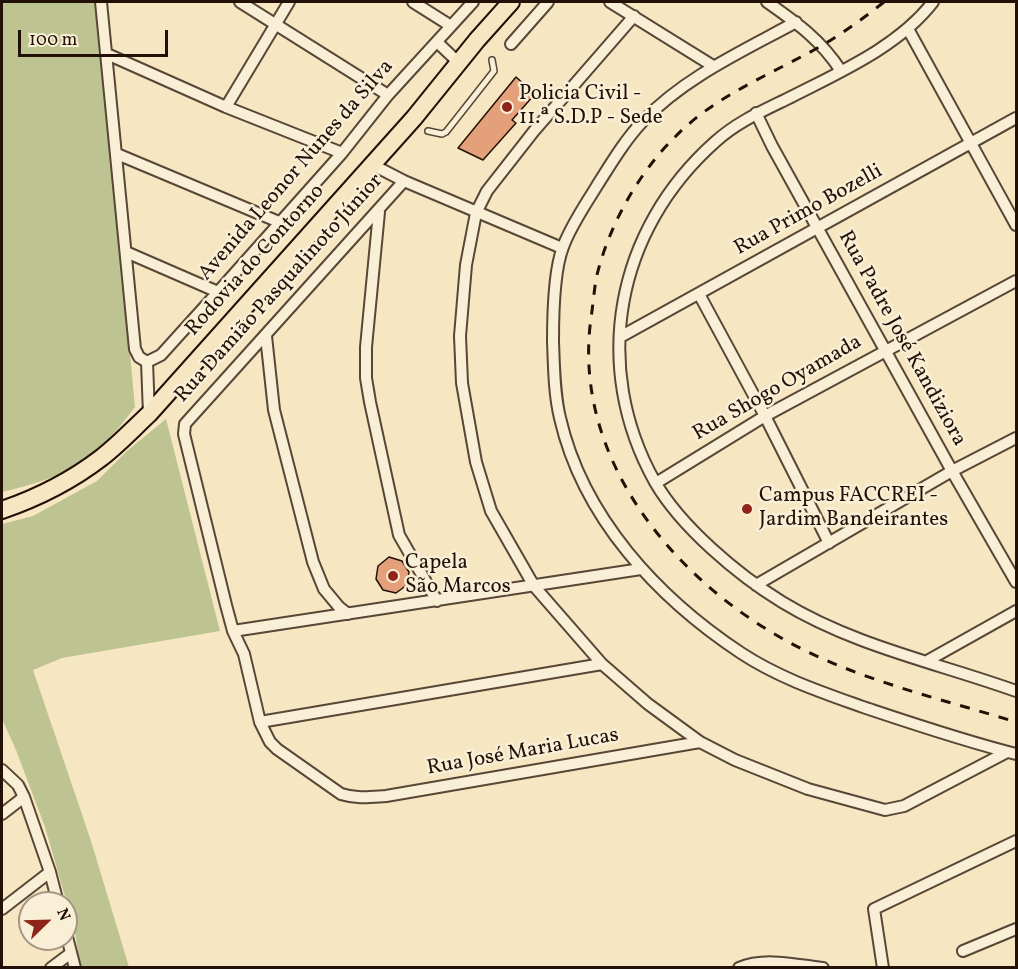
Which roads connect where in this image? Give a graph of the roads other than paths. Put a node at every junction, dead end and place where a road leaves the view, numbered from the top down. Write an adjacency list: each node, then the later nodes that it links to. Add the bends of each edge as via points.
1 (101, 2): 18 (street)
2 (240, 2): 13 (street)
3 (289, 2): 13 (street)
4 (413, 2): 14 (street)
5 (473, 2): 14 (street, Avenida Leonor Nunes da Silva)
6 (511, 2): 20 (main road, Rodovia do Contorno)
7 (548, 2): 17 (street)
8 (610, 2): 11 (street)
9 (767, 2): 12 (street)
10 (933, 2): 15 (street)
11 (633, 16): 21 (street); 34 (street, via 534,131 487,191)
12 (796, 22): 21 (street); 22 (street, via 822,45)
13 (274, 24): 23 (street); 24 (street)
14 (451, 26): 16 (street, Avenida Leonor Nunes da Silva)
15 (908, 29): 22 (street); 28 (street)
16 (437, 42): 20 (street); 23 (street, Avenida Leonor Nunes da Silva)
17 (511, 44)
18 (107, 54): 24 (street); 30 (street)
19 (492, 60): 27 (lane, via 494,71 446,132)
20 (459, 63): 31 (main road, Rodovia do Contorno)
21 (713, 66): 38 (street, via 644,120 622,146)
22 (841, 71): 25 (street)
23 (388, 95): 29 (street, Avenida Leonor Nunes da Silva)
24 (226, 107): 29 (street)
25 (756, 113): 37 (street, Rua Padre José Kandiziora); 44 (street, via 716,141 673,188 651,220 627,282)
26 (1017, 118): 28 (street, Rua Primo Bozelli)
27 (428, 131)
28 (971, 143): 36 (street); 37 (street, Rua Primo Bozelli)
29 (342, 153): 35 (street, Avenida Leonor Nunes da Silva)
30 (117, 154): 35 (street); 39 (street)
31 (373, 165): 32 (street); 47 (main road, Rodovia do Contorno)
32 (404, 182): 33 (street, Rua Damião Pasqualinoto Júnior); 34 (street)
33 (379, 211): 43 (street, Rua Damião Pasqualinoto Júnior); 58 (street, via 368,304 366,378 399,535)
34 (476, 213): 38 (street); 57 (street, via 466,265 460,336 463,393 485,495)
35 (279, 222): 41 (street, Avenida Leonor Nunes da Silva)
36 (1017, 225)
37 (818, 228): 42 (street, Rua Primo Bozelli); 45 (street, Rua Padre José Kandiziora)
38 (562, 248): 54 (street, via 553,326 559,416 578,474)
39 (126, 252): 41 (street); 46 (street, via 135,349)
40 (1017, 281): 45 (street, Rua Shogo Oyamada)
41 (218, 292): 46 (street, Avenida Leonor Nunes da Silva, via 160,355)
42 (699, 294): 44 (street, Rua Primo Bozelli); 48 (street)
43 (266, 336): 60 (street, via 274,410 313,562 324,589); 61 (street, Rua Damião Pasqualinoto Júnior, via 185,424 184,434)
44 (620, 337): 51 (street, via 628,417)
45 (885, 351): 48 (street, Rua Shogo Oyamada); 50 (street, Rua Padre José Kandiziora)
46 (147, 362): 47 (street)
47 (149, 414): 52 (main road, Rodovia do Contorno, via 103,457 66,482)
48 (765, 416): 51 (street, Rua Shogo Oyamada); 53 (street)
49 (1017, 438): 50 (street)
50 (952, 471): 53 (street); 55 (street, Rua Padre José Kandiziora)
51 (656, 483): 56 (street, via 698,534)
52 (2, 510)
53 (829, 543): 56 (street)
54 (641, 569): 57 (street); 67 (street, via 718,637 786,678 916,725)
55 (1017, 582)
56 (756, 585): 62 (street, via 834,631)
57 (534, 586): 58 (street); 63 (street)
58 (437, 601): 60 (street)
59 (1017, 611): 62 (street)
60 (348, 614): 61 (street)
61 (233, 632): 65 (street, Rua Damião Pasqualinoto Júnior, via 244,654)
62 (927, 661): 64 (street)
63 (602, 664): 65 (street); 66 (street)
64 (1017, 691)
65 (260, 722): 70 (street, Rua Damião Pasqualinoto Júnior, via 277,749 332,788)
66 (700, 742): 67 (street, via 808,789 885,810 904,806); 70 (street, Rua José Maria Lucas, via 386,796)
67 (1012, 753)
68 (2, 770): 69 (street)
69 (24, 797): 71 (street); 73 (street)
70 (353, 797)
71 (2, 814)
72 (1017, 841): 84 (street, via 874,909)
73 (50, 872): 74 (street); 75 (street)
74 (55, 891)
75 (2, 909)
76 (1014, 933): 77 (street)
77 (963, 951)
78 (71, 953): 80 (street); 81 (street)
79 (774, 965): 82 (street, via 746,964); 83 (street)
80 (51, 968)
81 (75, 968)
82 (739, 968)
83 (823, 968)
84 (883, 968)

